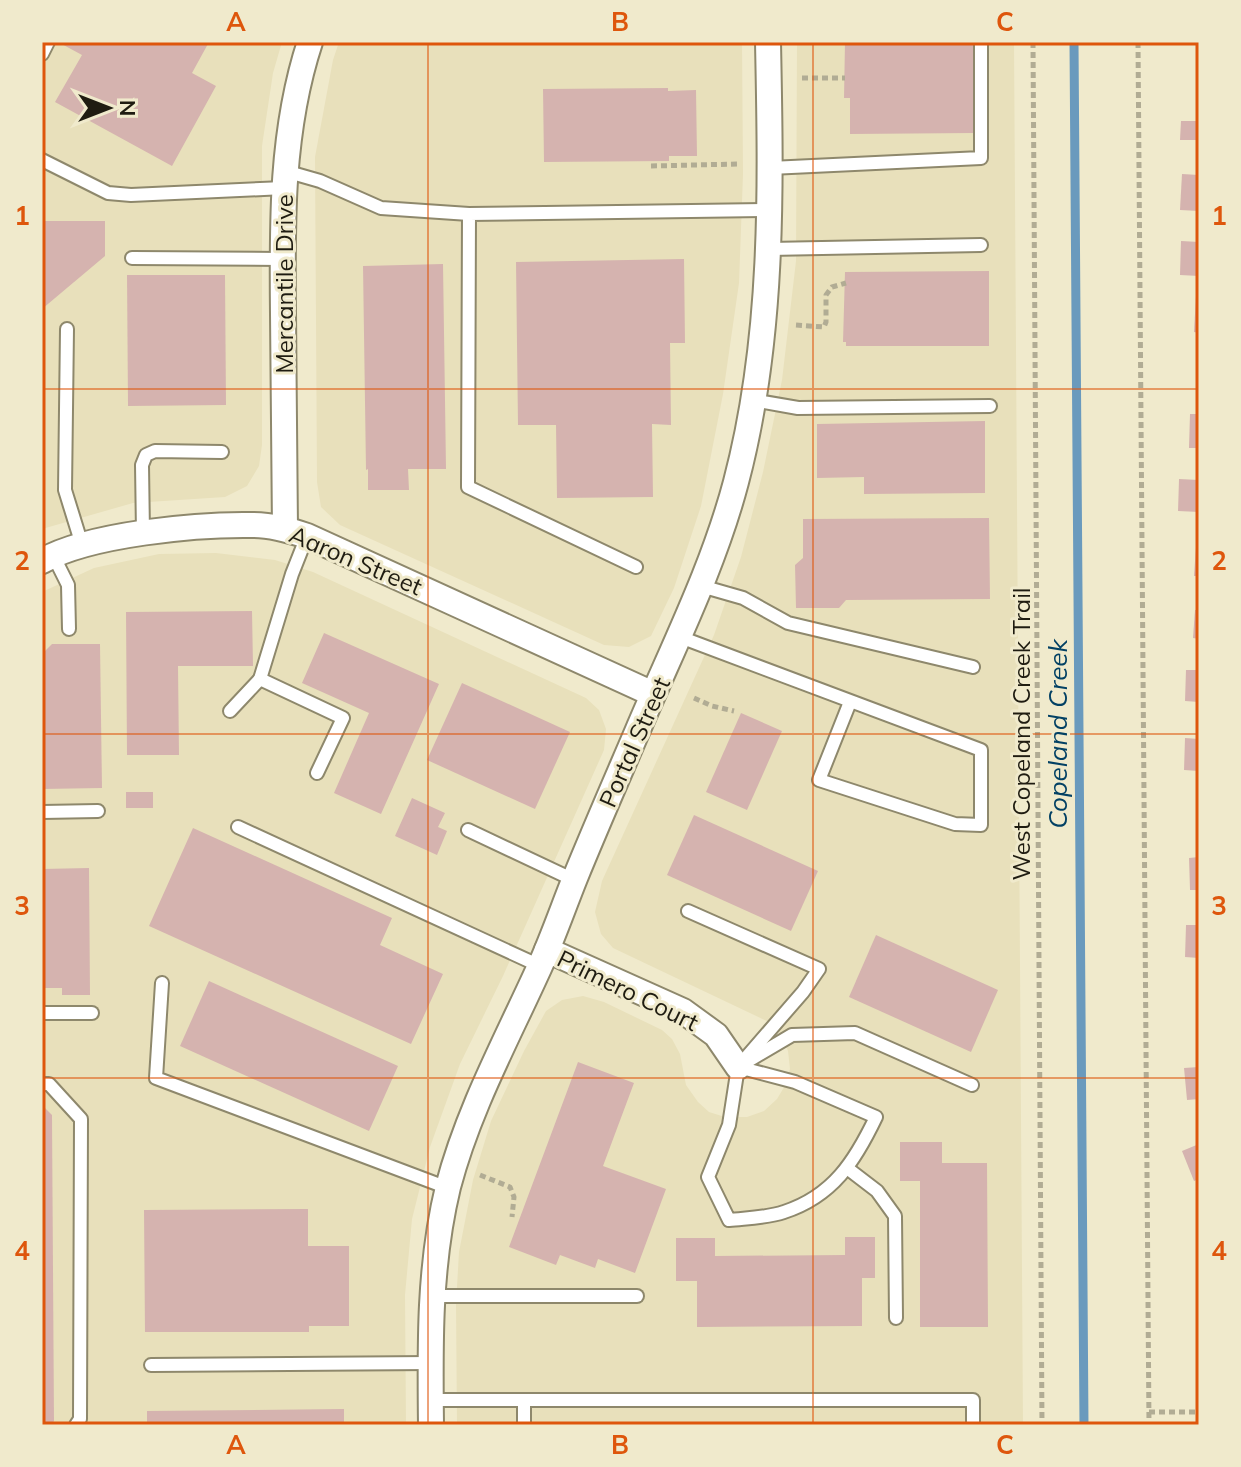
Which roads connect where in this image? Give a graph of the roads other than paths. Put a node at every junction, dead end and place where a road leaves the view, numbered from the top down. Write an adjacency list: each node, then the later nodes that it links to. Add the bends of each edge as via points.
1 (48, 42): 5 (lane)
2 (310, 42): 8 (street, Mercantile Drive, via 292,108)
3 (768, 42): 7 (street, Portal Street)
4 (981, 42): 7 (lane, via 981,158)
5 (42, 54)
6 (42, 160): 8 (lane, via 108,193 131,195)
7 (770, 168): 9 (street, Portal Street)
8 (285, 180): 10 (lane, via 320,181 381,208); 14 (street, Mercantile Drive)
9 (770, 210): 10 (lane); 12 (street, Portal Street)
10 (469, 214): 23 (lane, via 468,487)
11 (981, 245): 12 (lane)
12 (769, 249): 16 (street, Portal Street)
13 (132, 258): 14 (lane)
14 (282, 259): 19 (street, Mercantile Drive)
15 (67, 329): 21 (lane, via 65,490)
16 (752, 400): 17 (lane, via 798,408); 24 (street, Portal Street, via 736,482)
17 (990, 406)
18 (222, 452): 20 (lane, via 146,455)
19 (296, 532): 20 (street, Aaron Street, via 253,525); 28 (lane, via 292,574); 29 (street, Aaron Street)
20 (143, 533): 21 (street, Aaron Street)
21 (82, 545): 22 (street, Aaron Street)
22 (48, 558): 25 (lane, via 68,585)
23 (636, 567)
24 (701, 586): 26 (street, Portal Street); 27 (lane, via 743,598 788,623)
25 (69, 629)
26 (680, 637): 29 (street, Portal Street); 30 (lane)
27 (973, 667)
28 (260, 679): 31 (lane); 32 (lane, via 343,718)
29 (653, 694): 37 (street, Portal Street)
30 (850, 702): 30 (lane, via 981,750 981,825 955,824 819,780)
31 (230, 711)
32 (317, 773)
33 (98, 811): 34 (lane)
34 (42, 812)
35 (238, 827): 39 (lane)
36 (468, 830): 37 (lane)
37 (574, 880): 39 (street, Portal Street)
38 (688, 911): 43 (lane, via 819,969)
39 (544, 958): 43 (street, Primero Court, via 683,1011 716,1035); 47 (street, Portal Street, via 474,1109)
40 (162, 983): 47 (lane, via 156,1078)
41 (42, 1013): 42 (lane)
42 (92, 1013)
43 (738, 1067): 45 (lane, via 792,1035 855,1033); 46 (lane, via 795,1082 876,1117); 46 (lane, via 729,1125 708,1177 729,1220 784,1212 829,1190)
44 (42, 1084): 55 (lane, via 49,1084 81,1119)
45 (972, 1085)
46 (847, 1168): 50 (lane, via 877,1191 895,1216)
47 (448, 1188): 48 (street, Portal Street)
48 (432, 1296): 49 (lane); 51 (street, Portal Street)
49 (637, 1296)
50 (896, 1318)
51 (432, 1363): 52 (lane); 53 (street, Portal Street)
52 (151, 1365)
53 (431, 1400): 54 (lane); 56 (street, Portal Street)
54 (524, 1401): 57 (lane); 58 (lane, via 973,1400)
55 (76, 1425)
56 (431, 1425)
57 (524, 1425)
58 (973, 1425)

